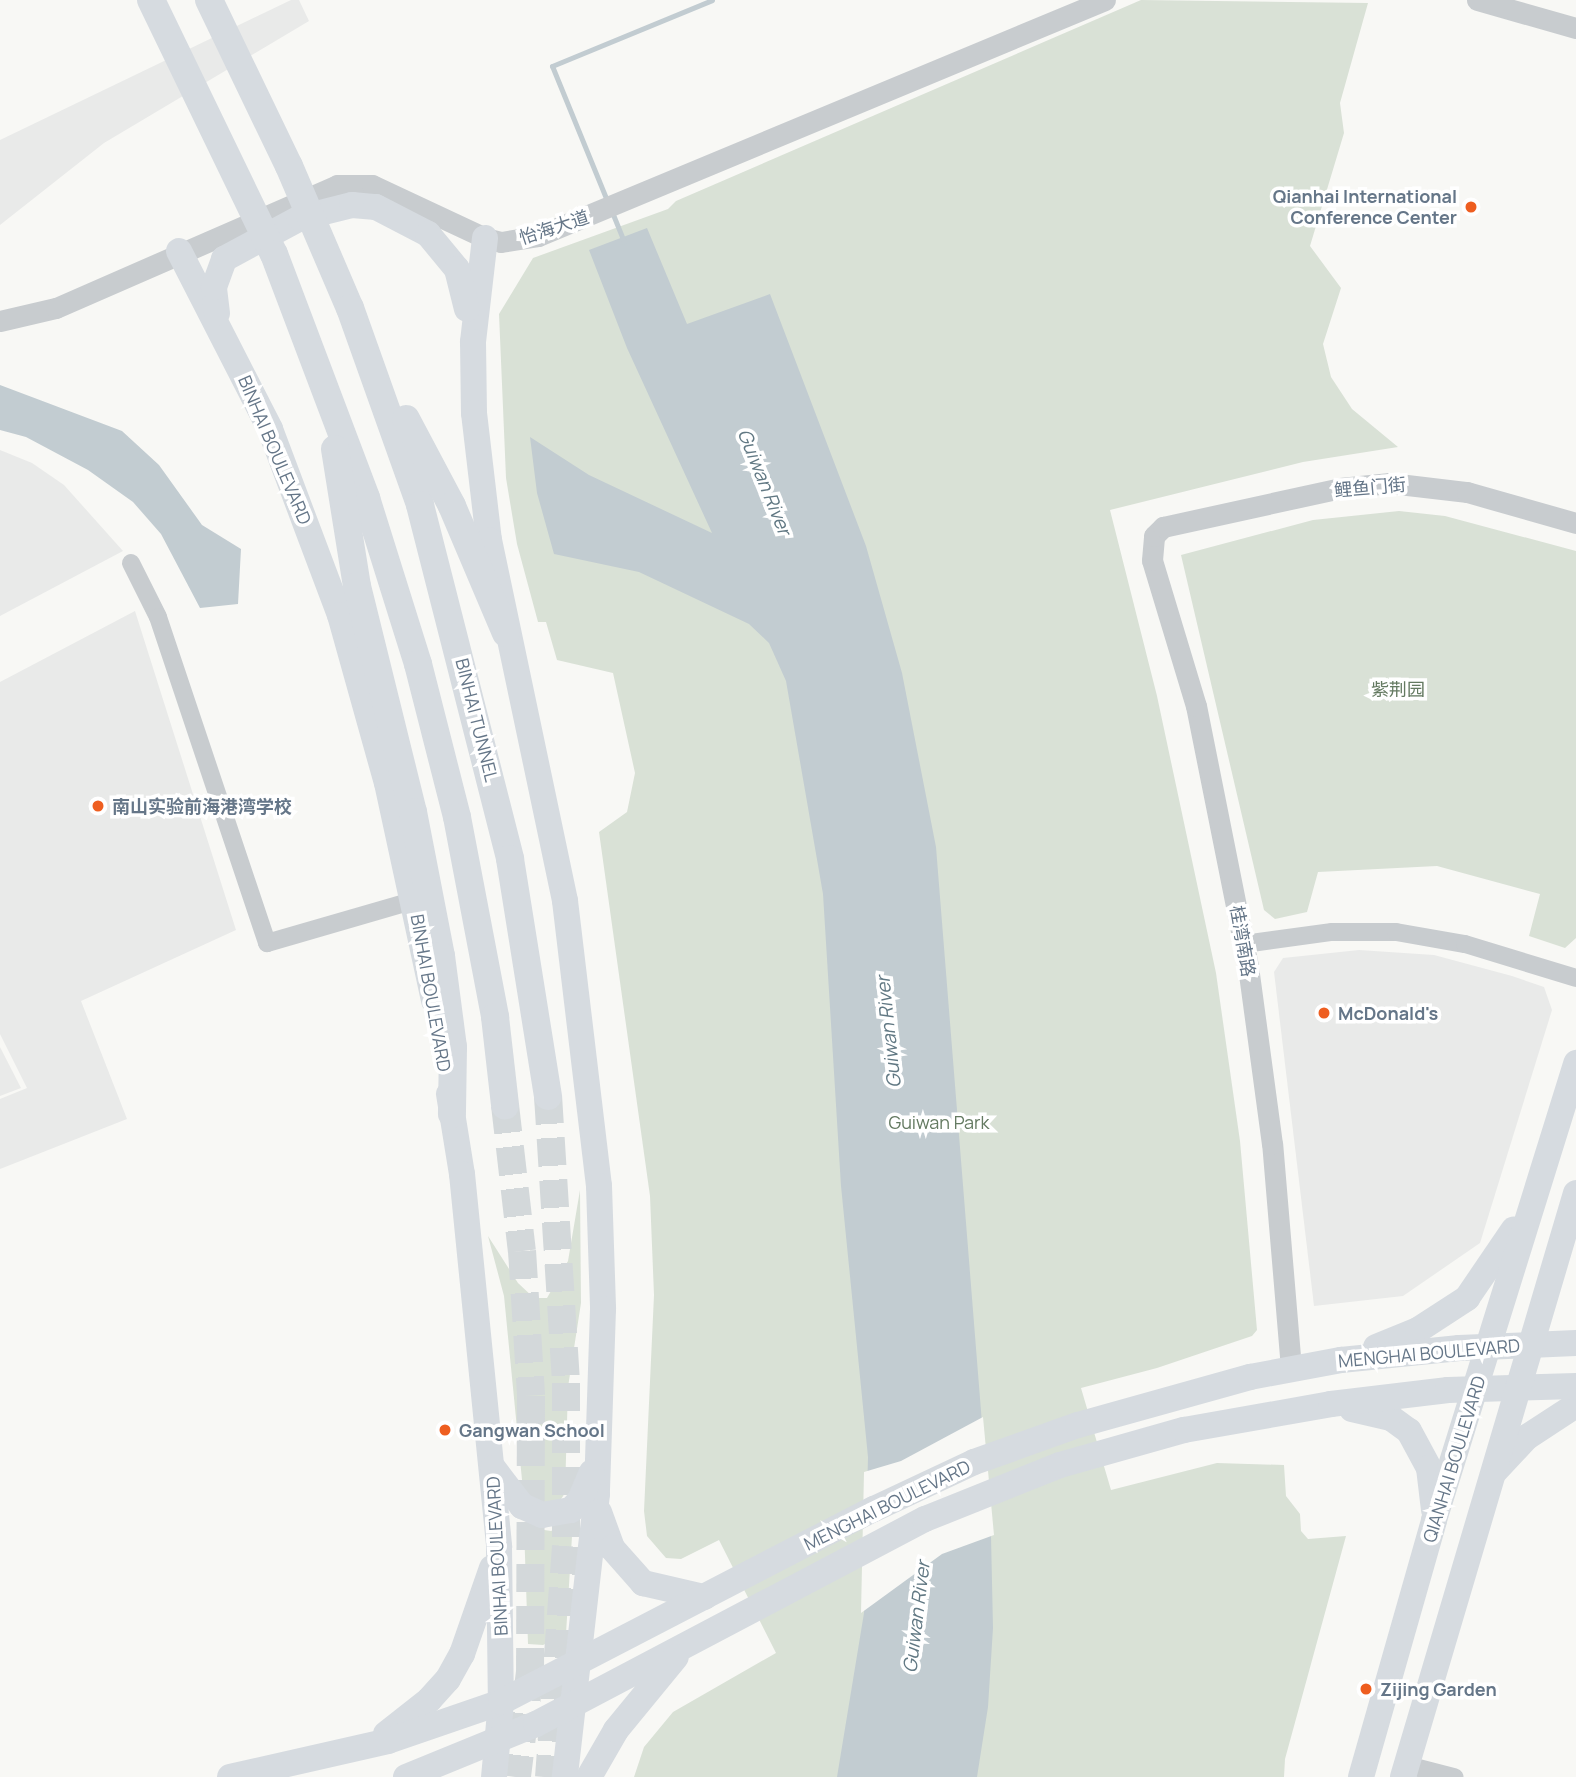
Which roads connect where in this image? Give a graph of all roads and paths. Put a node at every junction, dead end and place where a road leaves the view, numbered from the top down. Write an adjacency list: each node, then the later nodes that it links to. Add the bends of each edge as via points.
1 (151, 0): 12 (highway, via 230,160)
2 (209, 0): 11 (highway, via 289,166)
3 (1105, 0): 6 (street, 怡海大道, via 556,231 519,241)
4 (1477, 0): 5 (street)
5 (1576, 28)
6 (485, 238): 7 (street, 怡海大道, via 391,192 354,182 319,190); 10 (main road)
7 (179, 251): 8 (street, 怡海大道, via 56,308); 9 (main road, BINHAI BOULEVARD)
8 (0, 321)
9 (225, 337): 10 (main road, via 214,287 224,259 300,218 352,205 376,207 398,216 445,251 457,269); 17 (main road, BINHAI BOULEVARD, via 270,429 340,615)
10 (473, 342): 16 (main road, via 482,481)
11 (368, 352): 16 (highway, via 452,506); 21 (highway, BINHAI TUNNEL, via 420,505 460,649 510,859)
12 (323, 374): 22 (highway, via 393,581 457,817 495,1017); 23 (highway, via 357,586 413,812 439,944 453,1048)
13 (1576, 523): 14 (street, 鲤鱼门街, via 1467,492 1390,483 1340,488)
14 (1163, 527): 18 (street, 桂湾南路, via 1154,536 1152,560 1196,706)
15 (131, 563): 17 (street, via 158,617 267,943)
16 (506, 633): 37 (main road, via 565,901 590,1085 603,1309)
17 (415, 900): 23 (main road, BINHAI BOULEVARD)
18 (1244, 944): 19 (street, via 1332,932 1396,932 1465,944); 31 (street, 桂湾南路, via 1272,1144)
19 (1576, 978)
20 (1576, 1062): 24 (main road, QIANHAI BOULEVARD)
21 (548, 1096)
22 (505, 1105)
23 (452, 1114): 38 (main road, BINHAI BOULEVARD)
24 (1533, 1197): 29 (main road, QIANHAI BOULEVARD); 30 (main road, via 1468,1298 1419,1330)
25 (1574, 1199): 26 (main road); 27 (main road)
26 (1576, 1255)
27 (1532, 1343): 28 (main road, MENGHAI BOULEVARD); 29 (main road, MENGHAI BOULEVARD); 32 (main road)
28 (1576, 1343)
29 (1489, 1346): 30 (main road, MENGHAI BOULEVARD); 34 (main road, QIANHAI BOULEVARD)
30 (1341, 1360): 31 (main road, MENGHAI BOULEVARD)
31 (1292, 1368): 43 (main road, MENGHAI BOULEVARD, via 1046,1435 946,1474)
32 (1518, 1386): 33 (main road, MENGHAI BOULEVARD); 34 (main road, MENGHAI BOULEVARD); 40 (main road)
33 (1576, 1387)
34 (1475, 1389): 36 (main road, MENGHAI BOULEVARD); 41 (main road, QIANHAI BOULEVARD)
35 (1576, 1405): 40 (main road, via 1543,1424 1508,1454)
36 (1305, 1410): 41 (main road, via 1372,1412 1409,1431 1429,1468); 44 (main road, MENGHAI BOULEVARD, via 1142,1439 952,1506)
37 (598, 1452): 38 (main road, via 580,1500 571,1510 552,1516 522,1506); 39 (main road)
38 (492, 1466): 42 (main road, BINHAI BOULEVARD)
39 (597, 1494): 43 (main road, via 600,1522 628,1569 643,1583 667,1592); 45 (main road)
40 (1480, 1504): 50 (main road)
41 (1434, 1520): 56 (main road, QIANHAI BOULEVARD)
42 (499, 1547): 46 (main road, BINHAI BOULEVARD); 49 (main road, via 471,1632 448,1679 408,1718)
43 (708, 1595): 45 (main road, MENGHAI BOULEVARD)
44 (685, 1647): 47 (main road, MENGHAI BOULEVARD); 55 (main road, via 616,1730)
45 (581, 1663): 46 (main road, MENGHAI BOULEVARD); 47 (main road)
46 (500, 1702): 48 (main road, BINHAI BOULEVARD); 49 (main road, MENGHAI BOULEVARD)
47 (576, 1704): 48 (main road, MENGHAI BOULEVARD); 54 (main road)
48 (498, 1742): 52 (main road, MENGHAI BOULEVARD); 53 (main road, BINHAI BOULEVARD)
49 (359, 1748): 51 (main road, MENGHAI BOULEVARD)
50 (1405, 1771): 57 (street)
51 (230, 1777)
52 (406, 1777)
53 (494, 1777)
54 (565, 1777)
55 (589, 1777)
56 (1361, 1777)
57 (1454, 1777)

